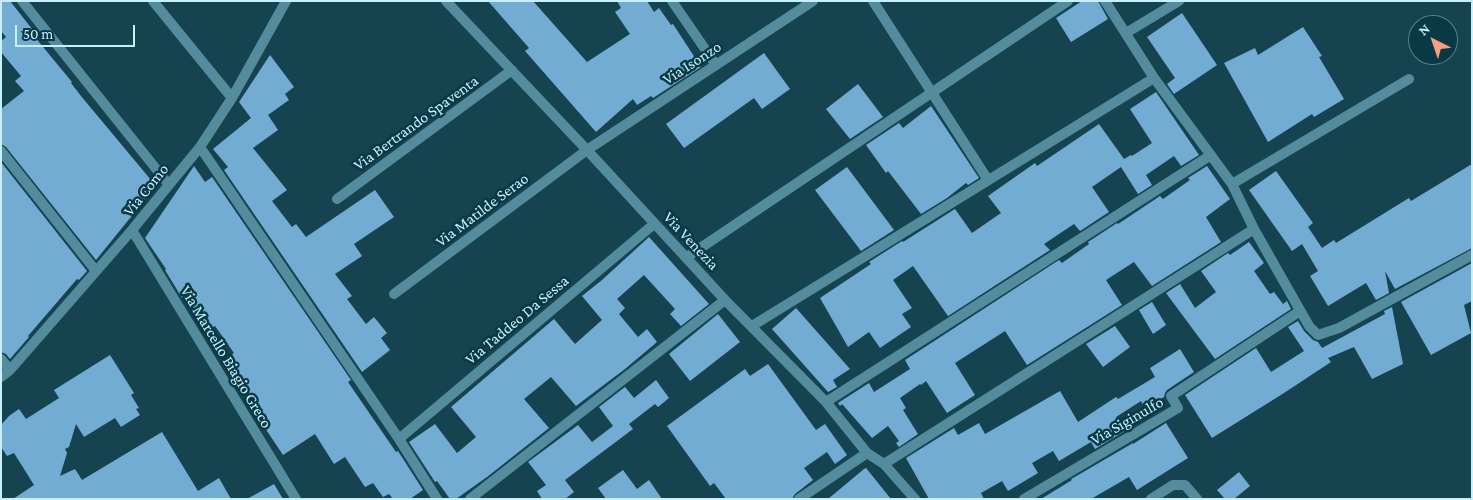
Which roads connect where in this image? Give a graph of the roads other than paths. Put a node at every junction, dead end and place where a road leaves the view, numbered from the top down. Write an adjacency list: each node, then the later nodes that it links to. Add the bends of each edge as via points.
1 (22, 1): 24 (street)
2 (153, 1): 17 (street)
3 (286, 1): 17 (street, Via Como)
4 (446, 1): 13 (street, Via Venezia)
5 (672, 1): 12 (street)
6 (813, 1): 12 (street, Via Isonzo)
7 (873, 1): 16 (street)
8 (1068, 1): 16 (street)
9 (1106, 1): 11 (street)
10 (1179, 1): 11 (street)
11 (1126, 33): 14 (street)
12 (716, 65): 19 (street, Via Isonzo)
13 (512, 70): 19 (street, Via Venezia); 25 (street, Via Bertrando Spaventa)
14 (1154, 78): 21 (street); 22 (street)
15 (1409, 78): 23 (street)
16 (932, 92): 22 (street); 30 (street)
17 (232, 98): 18 (street, Via Como)
18 (200, 147): 24 (street, Via Como); 40 (street)
19 (587, 150): 26 (street, Via Venezia); 32 (street, Via Matilde Serao)
20 (1, 151): 31 (street)
21 (1210, 155): 23 (street); 39 (street)
22 (988, 180): 35 (street)
23 (1232, 184): 27 (street)
24 (169, 185): 28 (street, Via Como)
25 (337, 200)
26 (654, 224): 30 (street, Via Venezia); 40 (street, Via Taddeo Da Sessa)
27 (1254, 229): 34 (street); 42 (street)
28 (132, 230): 31 (street, Via Como); 43 (street, Via Marcello Biagio Greco)
29 (1472, 255): 34 (street, via 1339,328 1318,335)
30 (687, 257): 33 (street, Via Venezia)
31 (96, 271): 37 (street, Via Como)
32 (394, 294)
33 (725, 300): 35 (street, Via Venezia); 45 (street)
34 (1300, 311): 48 (street, Via Siginulfo, via 1171,396 1178,408)
35 (752, 326): 39 (street, Via Venezia)
36 (1, 359): 37 (street)
37 (10, 370): 38 (street, Via Como)
38 (1, 378)
39 (826, 402): 41 (street, Via Venezia)
40 (399, 439): 44 (street)
41 (867, 453): 42 (street, Via Venezia); 46 (street)
42 (884, 464): 47 (street, Via Venezia)
43 (296, 499)
44 (437, 499)
45 (470, 499)
46 (799, 499)
47 (915, 499)
48 (1024, 499)
49 (1151, 499): 50 (street, via 1173,485 1185,485)
50 (1197, 499)

